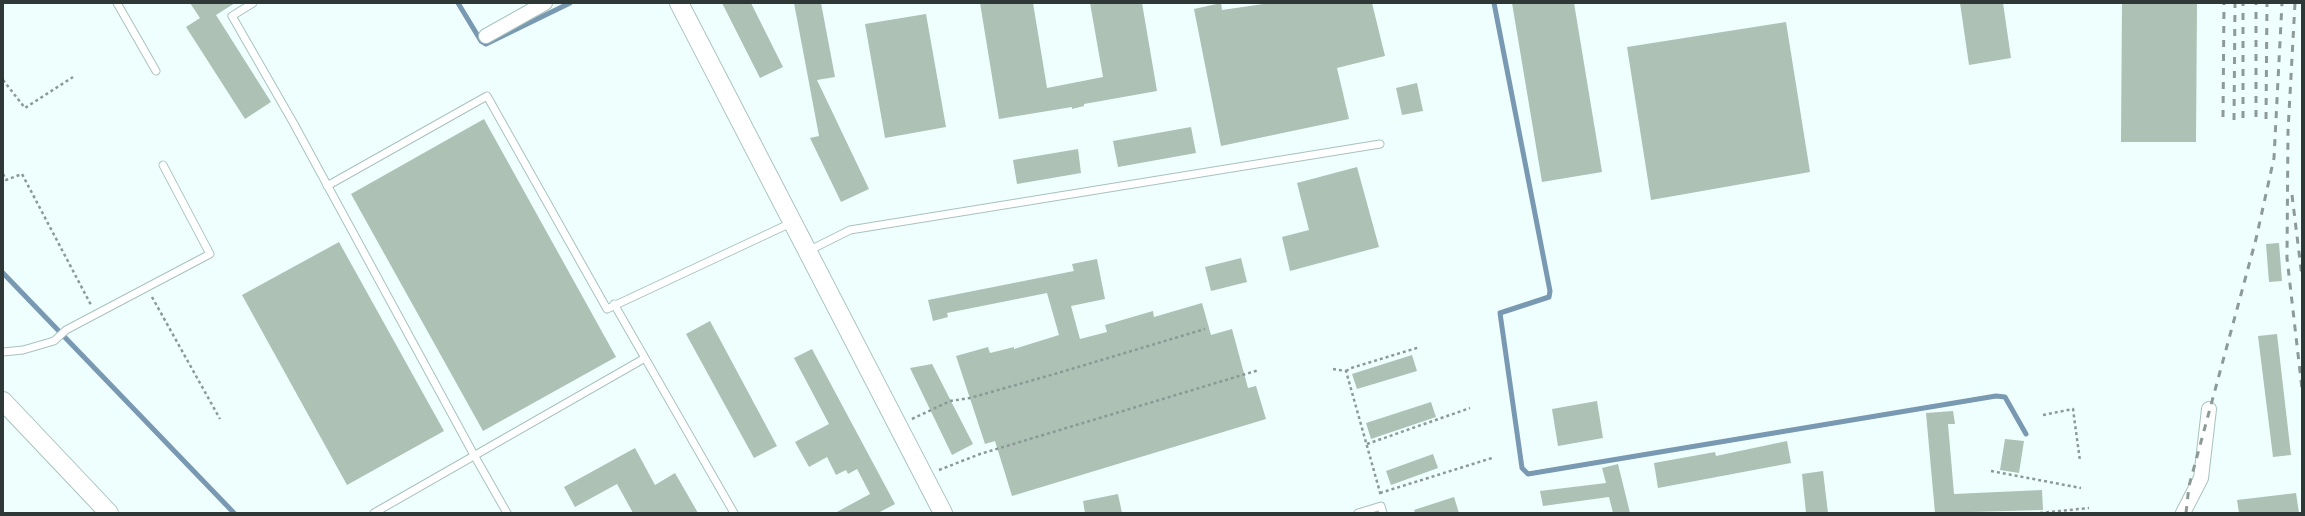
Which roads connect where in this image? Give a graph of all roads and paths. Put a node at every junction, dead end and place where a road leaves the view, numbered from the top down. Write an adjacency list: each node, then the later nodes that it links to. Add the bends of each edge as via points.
1 (117, 3): 6 (lane)
2 (253, 3): 12 (lane, via 232,16)
3 (545, 3): 5 (street)
4 (679, 3): 13 (street)
5 (486, 36)
6 (156, 71)
7 (73, 77): 8 (path, via 25,108)
8 (3, 80)
9 (1380, 144): 14 (lane, via 850,230)
10 (163, 164): 15 (lane, via 210,254)
11 (3, 174): 17 (path, via 6,180 22,174)
12 (328, 186): 16 (lane, via 487,96 607,309); 32 (lane)
13 (791, 223): 14 (street); 16 (lane)
14 (807, 252): 30 (street)
15 (147, 288): 17 (lane); 29 (path)
16 (614, 304): 21 (lane)
17 (96, 314): 20 (lane, via 66,330 54,341 23,350)
18 (1205, 329): 30 (path, via 970,398 950,401)
19 (1420, 347): 24 (path)
20 (3, 352)
21 (645, 358): 32 (lane); 44 (lane)
22 (1333, 369): 24 (path)
23 (1259, 370): 36 (path, via 980,454)
24 (1346, 371): 31 (path)
25 (3, 401): 41 (street)
26 (1470, 408): 31 (path)
27 (2210, 409): 48 (street, via 2201,478)
28 (2043, 415): 34 (path, via 2073,409)
29 (220, 419)
30 (898, 426): 36 (street)
31 (1367, 444): 38 (path)
32 (474, 455): 42 (lane); 43 (lane)
33 (1492, 458): 38 (path)
34 (2080, 461)
35 (1991, 471): 37 (path)
36 (924, 476): 45 (street)
37 (2081, 488)
38 (1380, 493): 40 (path)
39 (2089, 508): 47 (path)
40 (1382, 510): 46 (lane)
41 (109, 513)
42 (374, 513)
43 (507, 513)
44 (734, 513)
45 (943, 513)
46 (1358, 513)
47 (2040, 513)
48 (2183, 513)

